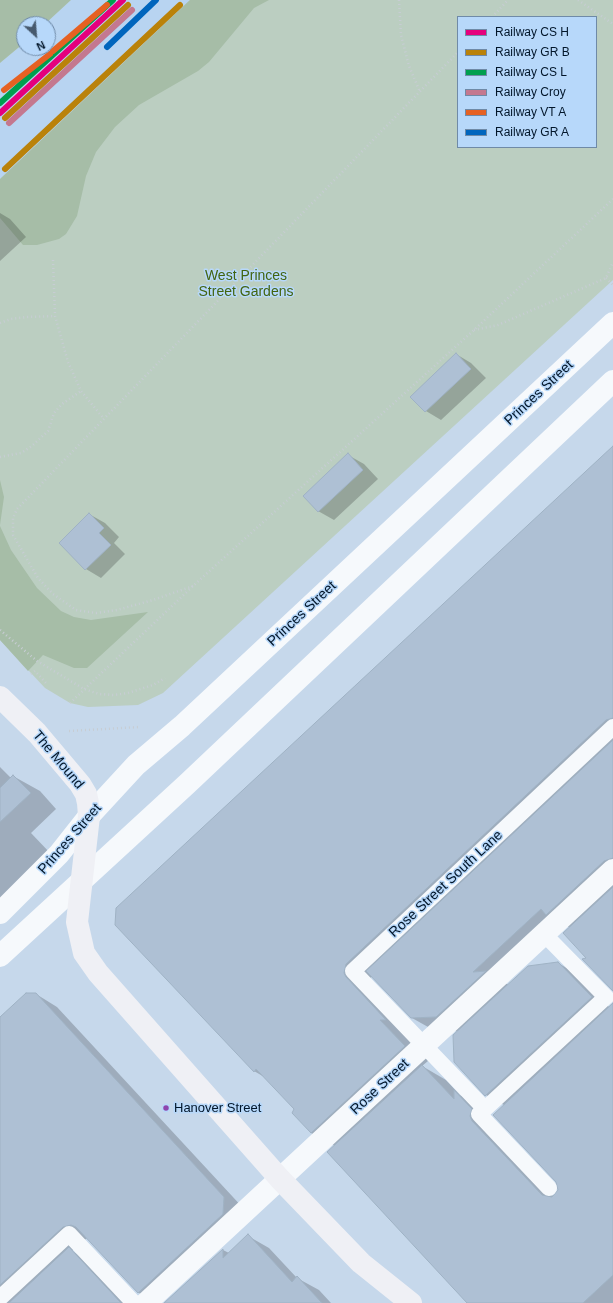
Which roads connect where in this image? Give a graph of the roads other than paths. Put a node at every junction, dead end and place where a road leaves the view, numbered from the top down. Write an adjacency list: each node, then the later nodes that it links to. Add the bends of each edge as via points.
1 (613, 323): 5 (street, Princes Street, via 182,726 136,765)
2 (613, 382): 7 (street)
3 (0, 697): 5 (street, The Mound, via 37,733 80,784 88,803)
4 (613, 727): 11 (lane, Rose Street South Lane, via 353,971)
5 (89, 816): 7 (street, The Mound); 8 (street, Princes Street, via 59,854)
6 (613, 870): 9 (street, Rose Street)
7 (81, 883): 10 (street); 13 (street, via 77,922 83,947 98,973)
8 (0, 913)
9 (544, 934): 11 (street, Rose Street); 12 (lane, via 606,997)
10 (0, 956)
11 (424, 1046): 12 (lane); 13 (street, Rose Street)
12 (485, 1109): 14 (lane, via 479,1114)
13 (280, 1179): 15 (street); 18 (street, Rose Street)
14 (549, 1188)
15 (361, 1263): 19 (street); 20 (street)
16 (0, 1298): 17 (lane, via 69,1234)
17 (134, 1303)
18 (146, 1303)
19 (386, 1303)
20 (411, 1303)

